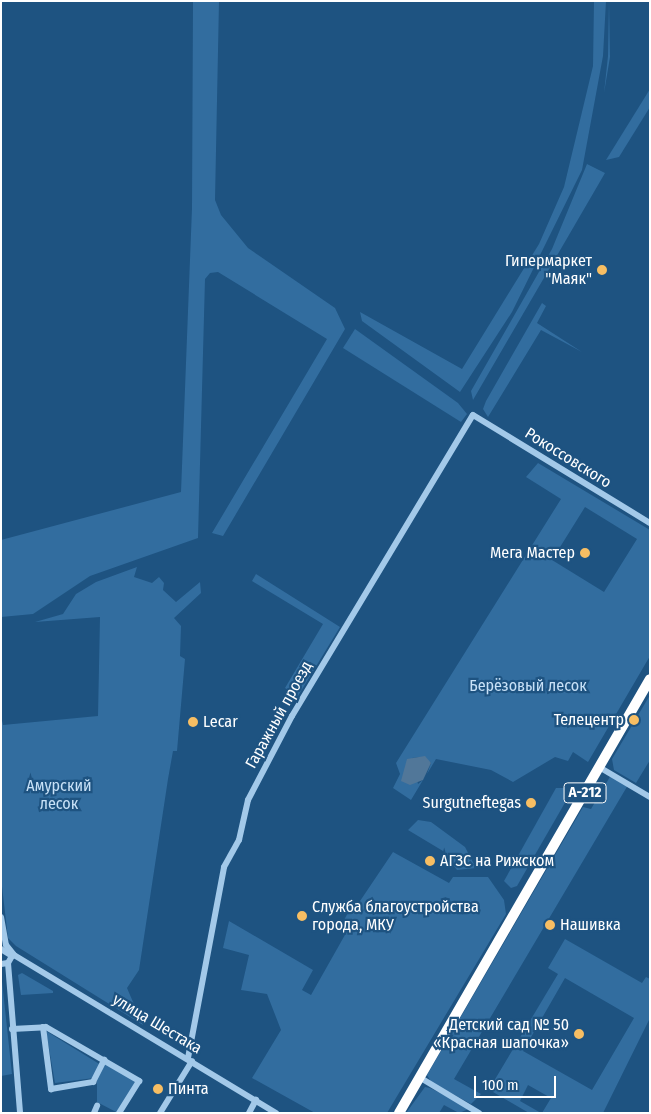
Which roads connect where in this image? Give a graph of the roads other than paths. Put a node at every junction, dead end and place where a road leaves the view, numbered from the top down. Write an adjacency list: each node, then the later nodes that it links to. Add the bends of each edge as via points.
1 (473, 415): 2 (street, Рокоссовского); 15 (street, Гаражный проезд, via 292,716 248,800 239,840 224,867)
2 (650, 523)
3 (650, 679): 4 (highway, А-212)
4 (599, 768): 5 (street); 16 (highway, А-212)
5 (650, 797)
6 (1, 917): 7 (street)
7 (4, 939): 8 (street); 9 (street)
8 (1, 948): 9 (street)
9 (9, 951): 10 (street, улица Шестака); 11 (street)
10 (24, 961): 11 (street); 15 (street, улица Шестака)
11 (5, 963): 13 (street)
12 (42, 1027): 13 (street); 14 (street); 14 (street, via 51,1089 93,1082)
13 (12, 1029): 19 (street)
14 (104, 1060): 21 (street, via 139,1081)
15 (190, 1060): 17 (street, улица Шестака); 22 (street)
16 (419, 1077): 25 (highway, А-212); 26 (street)
17 (256, 1100): 23 (street); 24 (street, улица Шестака)
18 (97, 1106): 20 (street)
19 (20, 1113)
20 (94, 1113)
21 (120, 1113)
22 (160, 1113)
23 (249, 1113)
24 (276, 1113)
25 (398, 1113)
26 (479, 1113)

